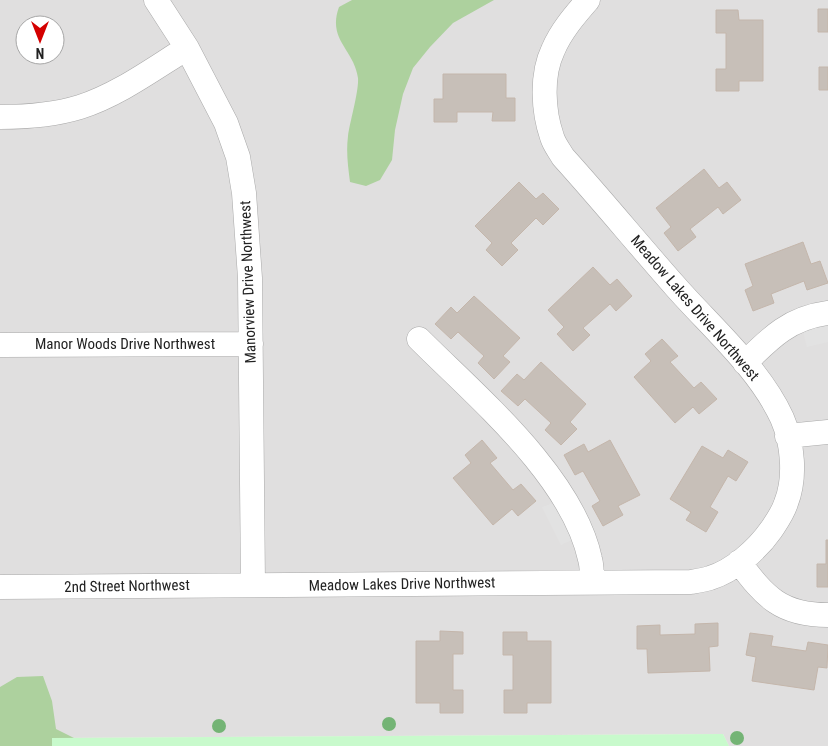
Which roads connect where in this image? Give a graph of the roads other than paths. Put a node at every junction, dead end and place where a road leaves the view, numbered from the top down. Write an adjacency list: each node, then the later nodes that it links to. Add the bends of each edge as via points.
1 (156, 0): 3 (street, Manorview Drive Northwest)
2 (588, 0): 9 (street, Meadow Lakes Drive Northwest, via 552,51 545,96 552,138 563,157)
3 (187, 48): 4 (street, via 128,84 81,107 54,114); 7 (street, Manorview Drive Northwest, via 226,123 238,157 250,278)
4 (0, 117)
5 (828, 313): 9 (street, via 800,319 788,326)
6 (418, 339): 13 (street, via 526,447 550,477 585,541 591,560)
7 (251, 344): 8 (street, Manor Woods Drive Northwest); 14 (street, Manorview Drive Northwest)
8 (0, 345)
9 (745, 363): 11 (street, Meadow Lakes Drive Northwest, via 775,406)
10 (828, 432): 11 (street)
11 (787, 436): 12 (street, Meadow Lakes Drive Northwest, via 792,468 786,503 766,536)
12 (739, 562): 13 (street, Meadow Lakes Drive Northwest, via 709,579 691,582); 16 (street, via 778,605 796,613)
13 (592, 582): 14 (street, Meadow Lakes Drive Northwest)
14 (253, 585): 15 (street, 2nd Street Northwest)
15 (0, 587)
16 (828, 615)

